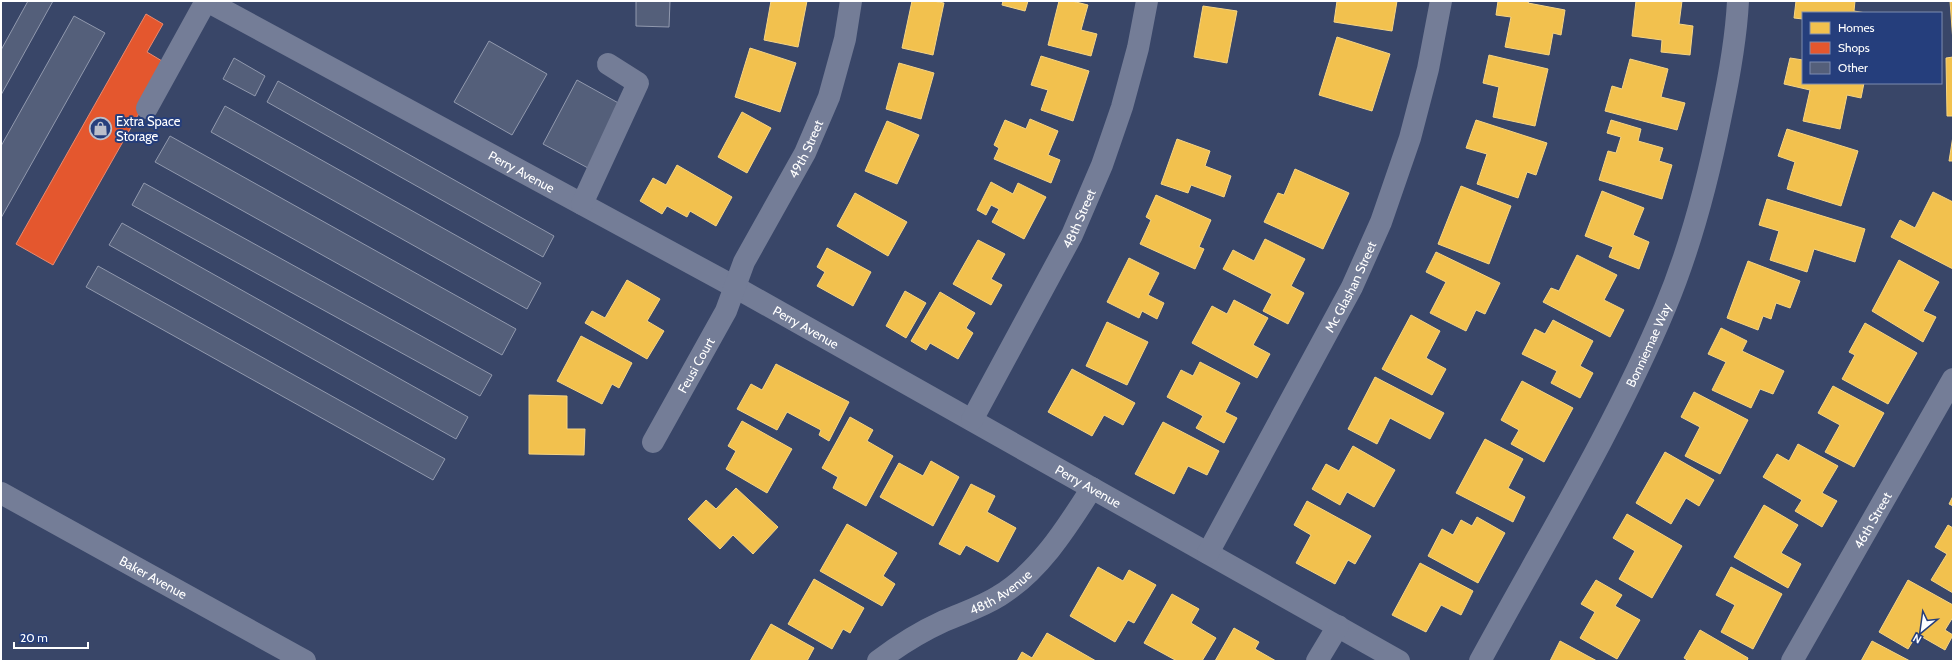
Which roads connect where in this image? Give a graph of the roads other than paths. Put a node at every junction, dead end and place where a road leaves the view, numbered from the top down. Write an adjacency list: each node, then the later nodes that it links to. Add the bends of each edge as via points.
1 (206, 1): 7 (street); 8 (street, Perry Avenue)
2 (851, 1): 9 (street, 49th Street, via 845,39 829,97 805,153 744,262)
3 (1147, 1): 11 (street, 48th Street, via 1138,48 1122,107 1102,165 1072,236)
4 (1441, 1): 15 (street, Mc Glashan Street, via 1428,69 1410,138 1381,222 1352,287)
5 (1738, 1): 21 (street, Bonniemae Way, via 1726,90 1712,164 1691,235 1665,306 1627,392)
6 (608, 64): 8 (street, via 638,83)
7 (147, 108)
8 (582, 204): 9 (street, Perry Avenue)
9 (735, 287): 11 (street, Perry Avenue); 12 (street, Feusi Court, via 726,311)
10 (1953, 379): 22 (street, 46th Street)
11 (972, 420): 13 (street, Perry Avenue)
12 (653, 442)
13 (1092, 488): 15 (street, Perry Avenue); 18 (street, 48th Avenue, via 1047,552 1024,578 999,596 916,635)
14 (1, 493): 17 (street, Baker Avenue)
15 (1208, 553): 16 (street, Perry Avenue)
16 (1338, 626): 19 (street); 20 (street, Perry Avenue)
17 (305, 661)
18 (878, 661)
19 (1317, 661)
20 (1400, 661)
21 (1480, 661)
22 (1792, 661)

